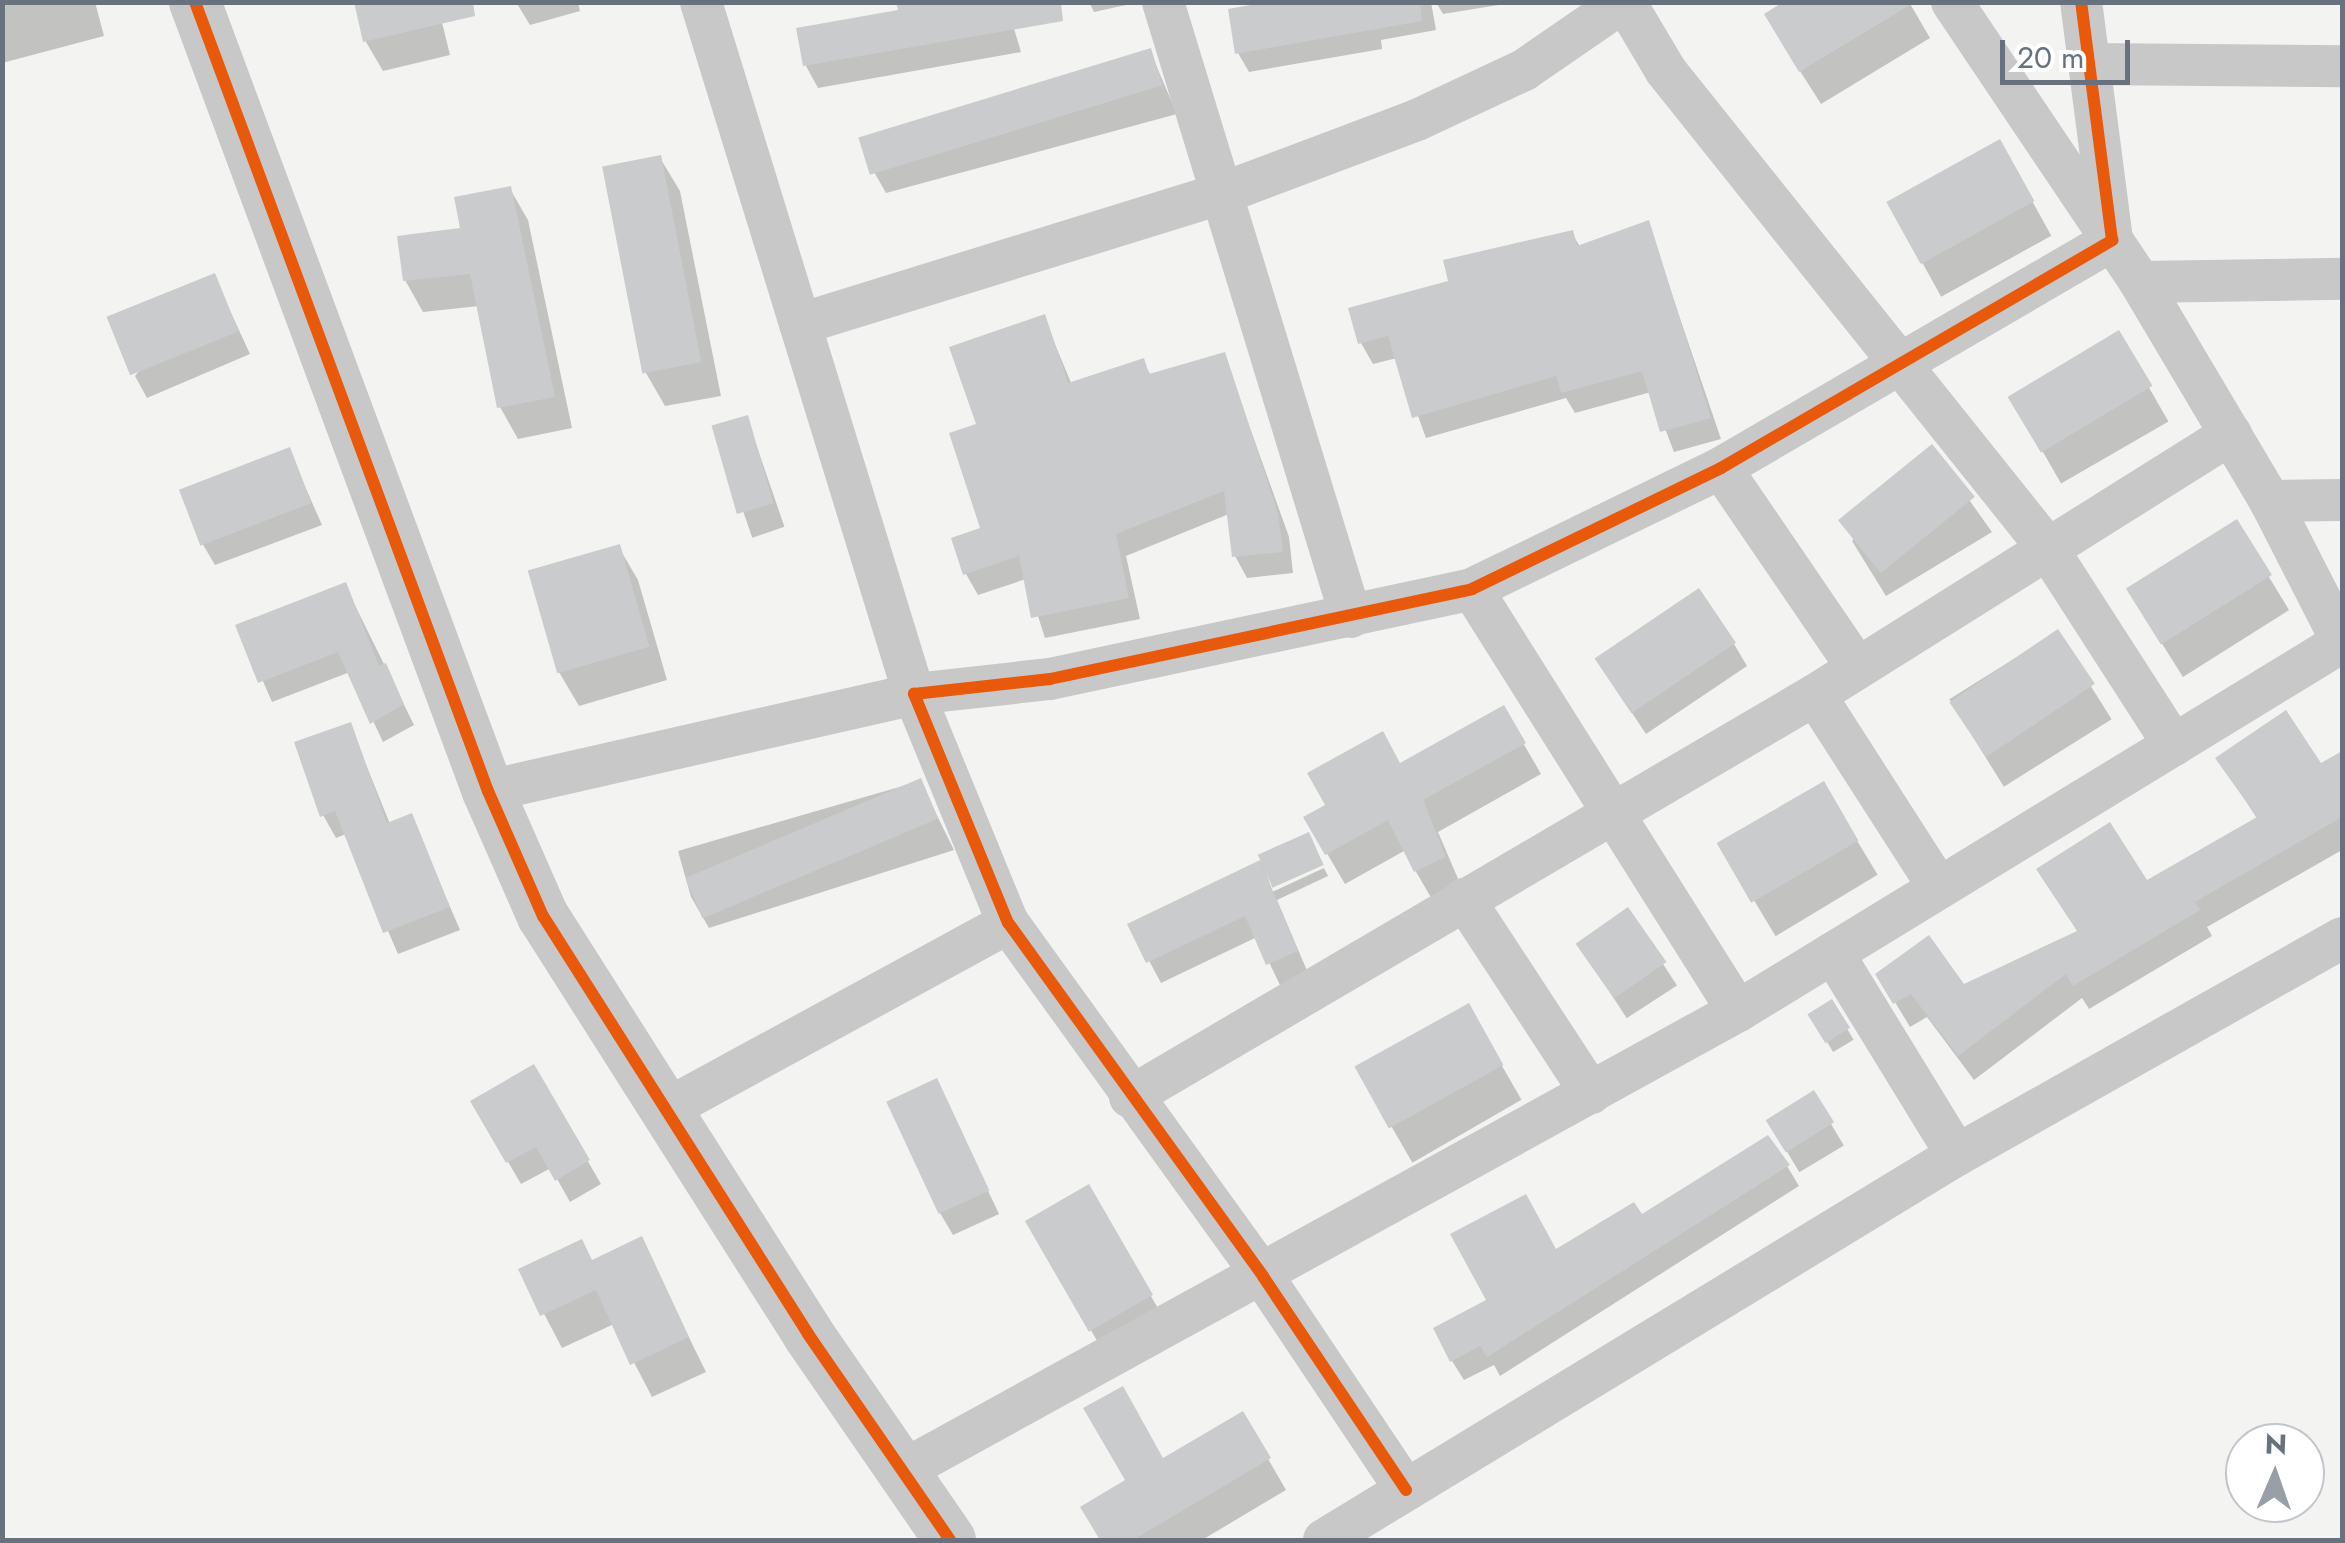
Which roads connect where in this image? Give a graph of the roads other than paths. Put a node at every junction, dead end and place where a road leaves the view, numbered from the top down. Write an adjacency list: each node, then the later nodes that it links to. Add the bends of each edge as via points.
1 (196, 2): 27 (street)
2 (701, 2): 13 (street)
3 (1162, 2): 9 (street)
4 (1624, 2): 9 (street, via 1506,78 1417,120); 14 (street, via 1666,71)
5 (1952, 2): 10 (street)
6 (2081, 2): 7 (street)
7 (2089, 64): 8 (street); 10 (street)
8 (2342, 66)
9 (1223, 193): 13 (street); 21 (street)
10 (2112, 240): 12 (street); 14 (street)
11 (2342, 279): 12 (street)
12 (2140, 282): 15 (street)
13 (800, 324): 24 (street)
14 (1895, 362): 16 (street); 19 (street)
15 (2231, 434): 18 (street); 19 (street)
16 (1721, 468): 20 (street); 23 (street)
17 (2342, 500): 18 (street)
18 (2270, 501): 22 (street)
19 (2045, 545): 23 (street); 26 (street)
20 (1472, 589): 21 (street); 28 (street)
21 (1351, 617): 24 (street, via 1050,680)
22 (2342, 642): 26 (street)
23 (1857, 667): 25 (street)
24 (914, 694): 27 (street); 31 (street)
25 (1815, 694): 28 (street); 29 (street)
26 (2174, 745): 29 (street)
27 (488, 792): 37 (street, via 543,916)
28 (1607, 812): 30 (street); 34 (street)
29 (1939, 888): 33 (street)
30 (1464, 899): 35 (street); 36 (street)
31 (1008, 923): 36 (street); 37 (street)
32 (2342, 938): 38 (street)
33 (1834, 953): 34 (street); 38 (street)
34 (1738, 1011): 35 (street)
35 (1591, 1093): 39 (street)
36 (1130, 1097): 39 (street)
37 (665, 1110): 40 (street)
38 (1957, 1155): 41 (street)
39 (1263, 1276): 40 (street); 41 (street)
40 (902, 1471): 42 (street)
41 (1406, 1490): 43 (street)
42 (950, 1540)
43 (1324, 1540)

